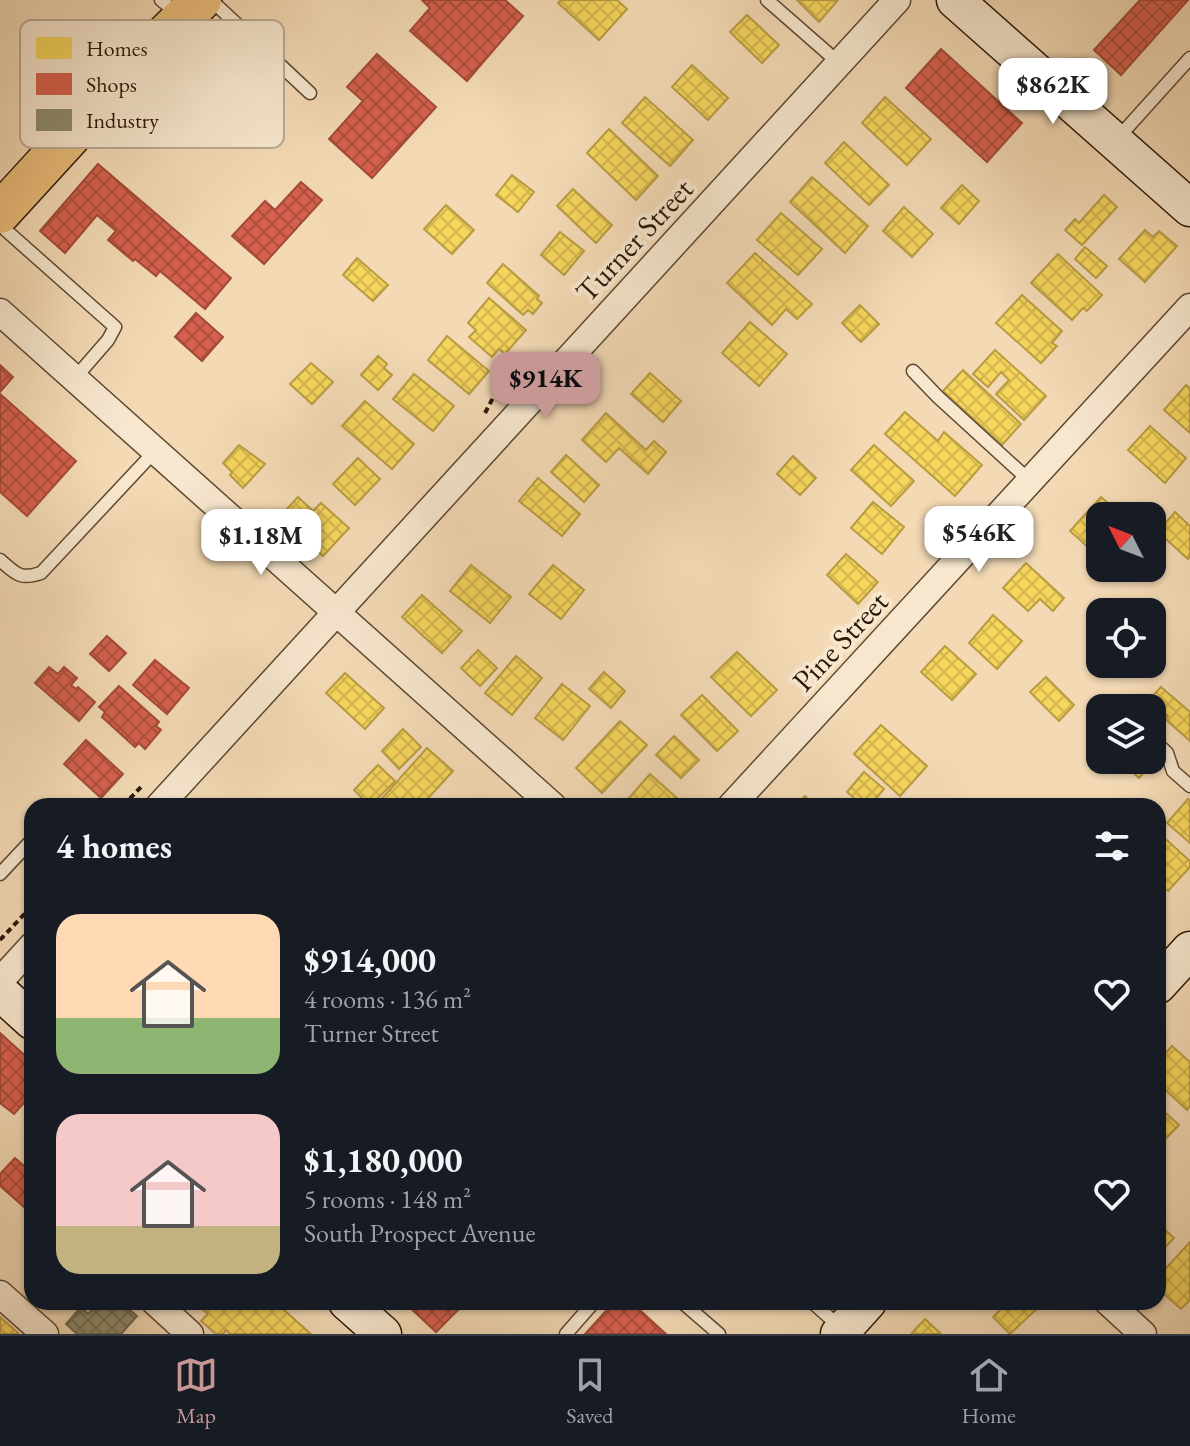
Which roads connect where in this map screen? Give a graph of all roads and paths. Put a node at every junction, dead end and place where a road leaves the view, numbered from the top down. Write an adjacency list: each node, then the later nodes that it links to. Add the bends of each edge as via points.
1 (767, 0): 8 (lane)
2 (897, 0): 8 (street, Turner Street)
3 (955, 0): 11 (street)
4 (187, 4): 5 (main road); 6 (lane)
5 (174, 20)
6 (209, 20)
7 (1190, 58): 11 (lane)
8 (839, 63): 23 (street, Turner Street)
9 (284, 74): 10 (lane)
10 (310, 93)
11 (1115, 141): 13 (street)
12 (60, 148): 14 (main road)
13 (1190, 208)
14 (0, 213)
15 (0, 225): 19 (lane, via 115,327)
16 (1190, 307): 21 (street, Pine Street)
17 (0, 312): 19 (street)
18 (913, 371): 21 (lane)
19 (75, 378): 20 (street)
20 (156, 450): 22 (lane, via 41,573 16,574); 23 (street)
21 (1030, 481): 28 (street, Pine Street)
22 (0, 560)
23 (336, 612): 26 (street, Turner Street); 27 (street)
24 (1166, 752): 25 (lane, via 1173,771)
25 (1190, 786)
26 (166, 798)
27 (544, 798)
28 (738, 798)
29 (24, 848): 30 (lane)
30 (0, 874)
31 (24, 914): 32 (path)
32 (0, 940)
33 (1190, 950): 35 (street)
34 (24, 955): 36 (street)
35 (1166, 976)
36 (0, 981)
37 (0, 992): 38 (street)
38 (24, 1014)
39 (0, 1294): 40 (street)
40 (24, 1310)
41 (164, 1310): 49 (street)
42 (356, 1310): 50 (street)
43 (587, 1310): 51 (lane)
44 (691, 1310): 52 (lane)
45 (820, 1310): 48 (lane)
46 (861, 1310): 48 (street)
47 (1117, 1310): 53 (street)
48 (841, 1332)
49 (190, 1334)
50 (383, 1334)
51 (566, 1334)
52 (719, 1334)
53 (1143, 1334)

